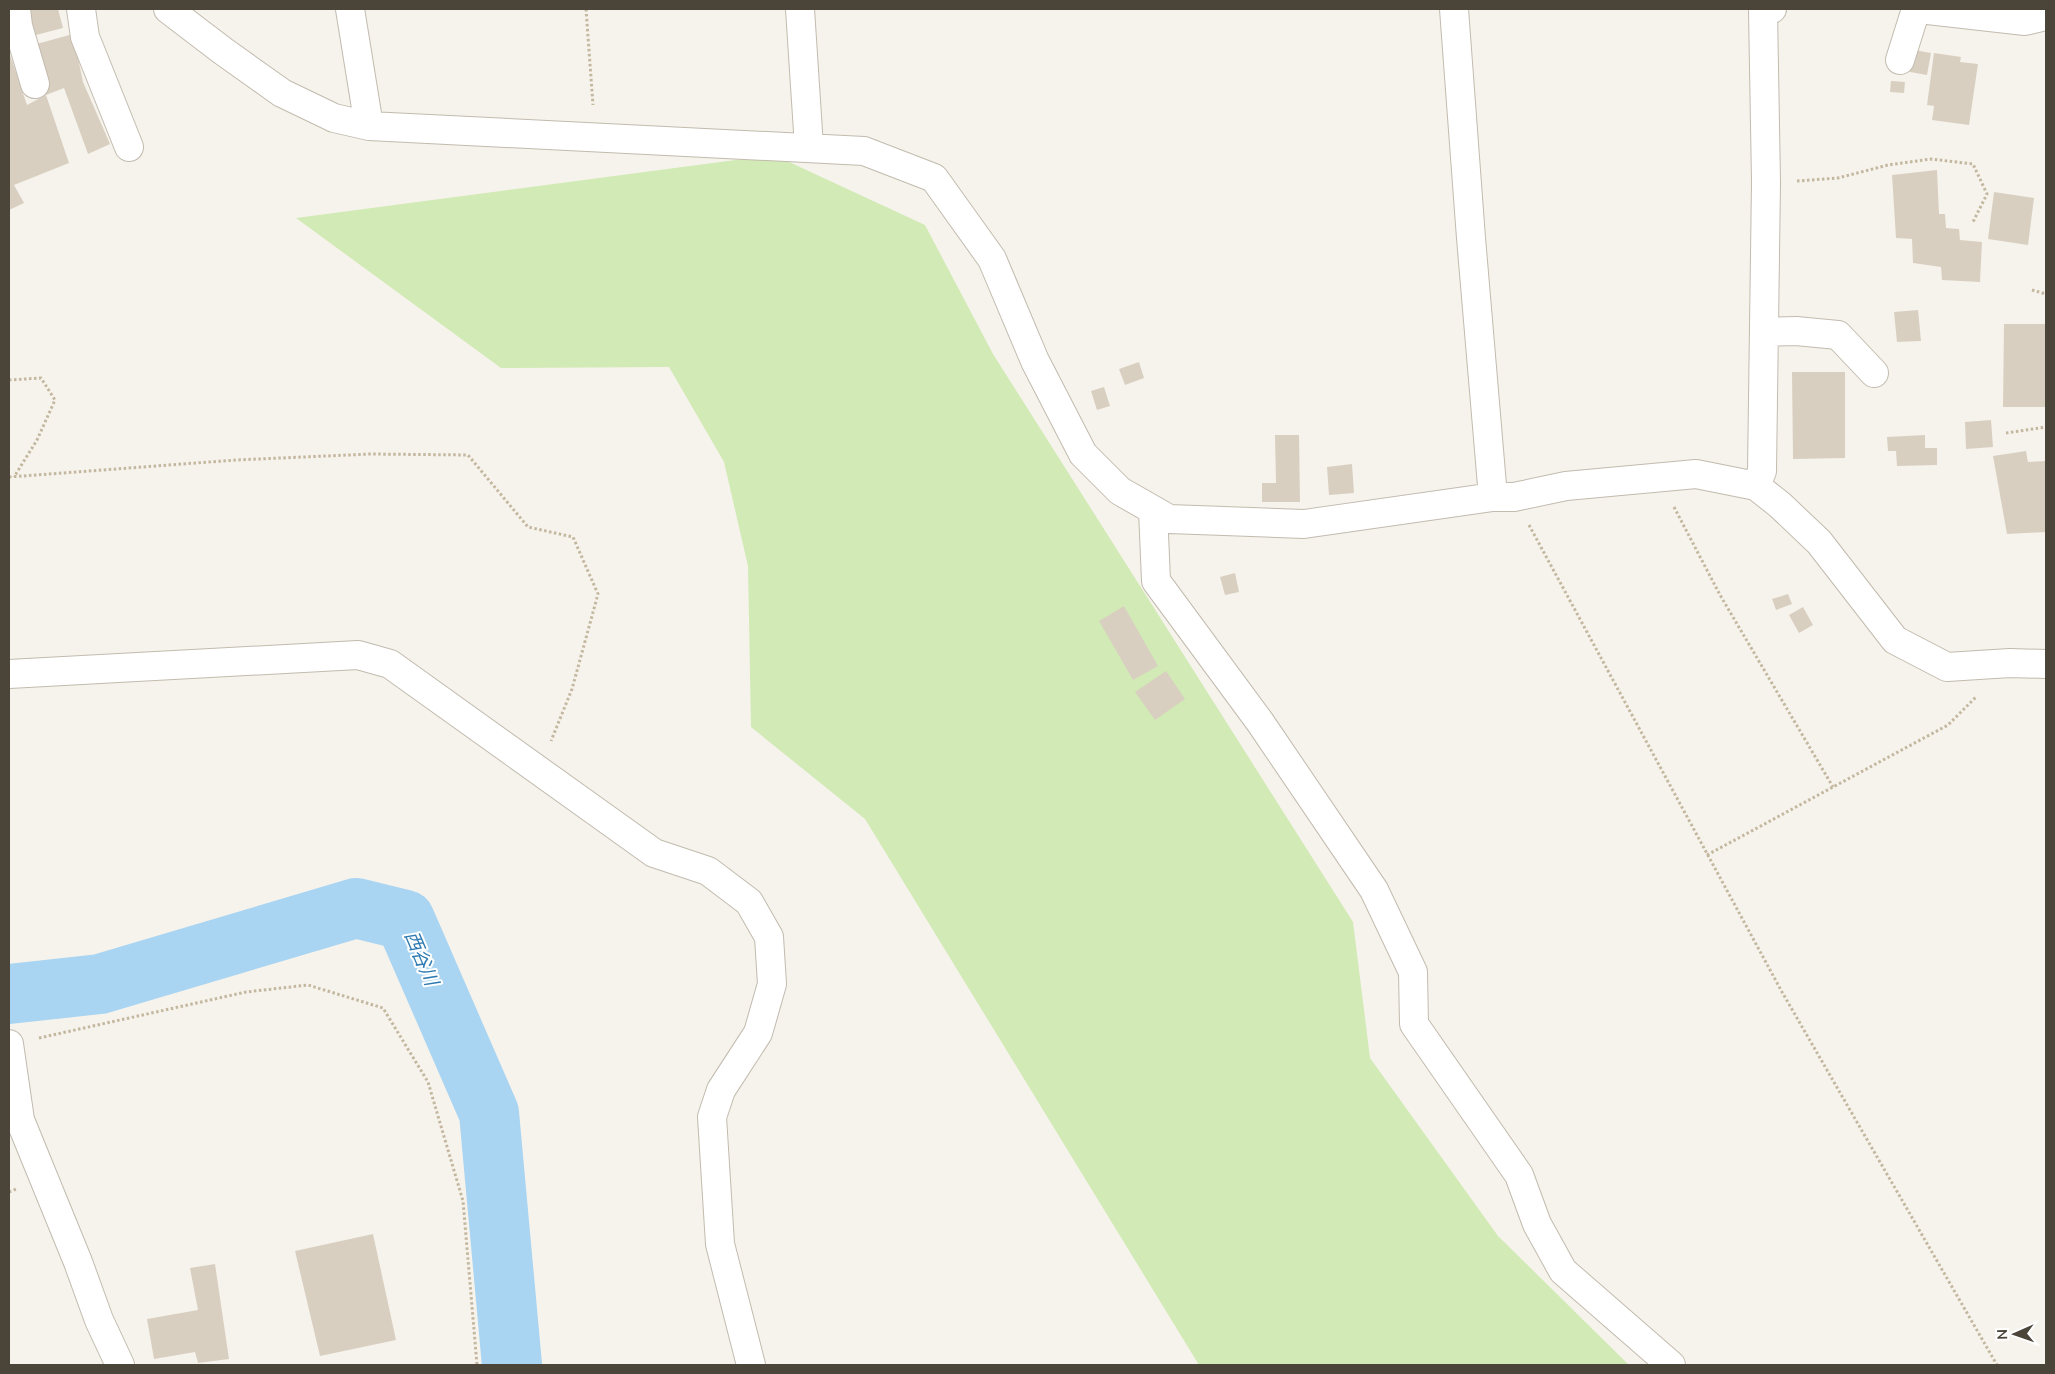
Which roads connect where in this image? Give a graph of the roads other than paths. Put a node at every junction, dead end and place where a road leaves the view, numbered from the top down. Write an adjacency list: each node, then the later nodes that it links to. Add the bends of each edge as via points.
1 (16, 9): 11 (street)
2 (81, 9): 13 (street, via 85,37)
3 (168, 9): 12 (street, via 282,93 334,118)
4 (350, 9): 12 (street)
5 (800, 9): 14 (street)
6 (1454, 9): 18 (street, via 1472,247)
7 (1772, 9): 15 (street, via 1763,10)
8 (1917, 9): 9 (street, via 2025,21); 10 (street)
9 (2046, 16)
10 (1900, 60)
11 (35, 84)
12 (369, 126): 14 (street)
13 (129, 146)
14 (809, 147): 19 (street, via 864,151 934,178 992,259 1035,361 1083,454 1120,491)
15 (1764, 332): 16 (street, via 1838,335); 17 (street, via 1762,471)
16 (1874, 373)
17 (1756, 486): 18 (street, via 1696,474 1566,486); 20 (street, via 1819,542 1895,640 1947,667)
18 (1504, 497): 19 (street, via 1304,524 1169,519)
19 (1153, 510): 25 (street, via 1156,581 1260,722 1374,890 1412,972 1414,1024 1519,1175 1537,1224 1564,1271)
20 (2046, 664)
21 (9, 674): 24 (street, via 358,655 390,664 654,854 708,870 749,902 769,937 772,984 758,1033 721,1090 712,1116 720,1244)
22 (9, 1044): 23 (street, via 20,1120)
23 (120, 1365)
24 (751, 1365)
25 (1671, 1365)

